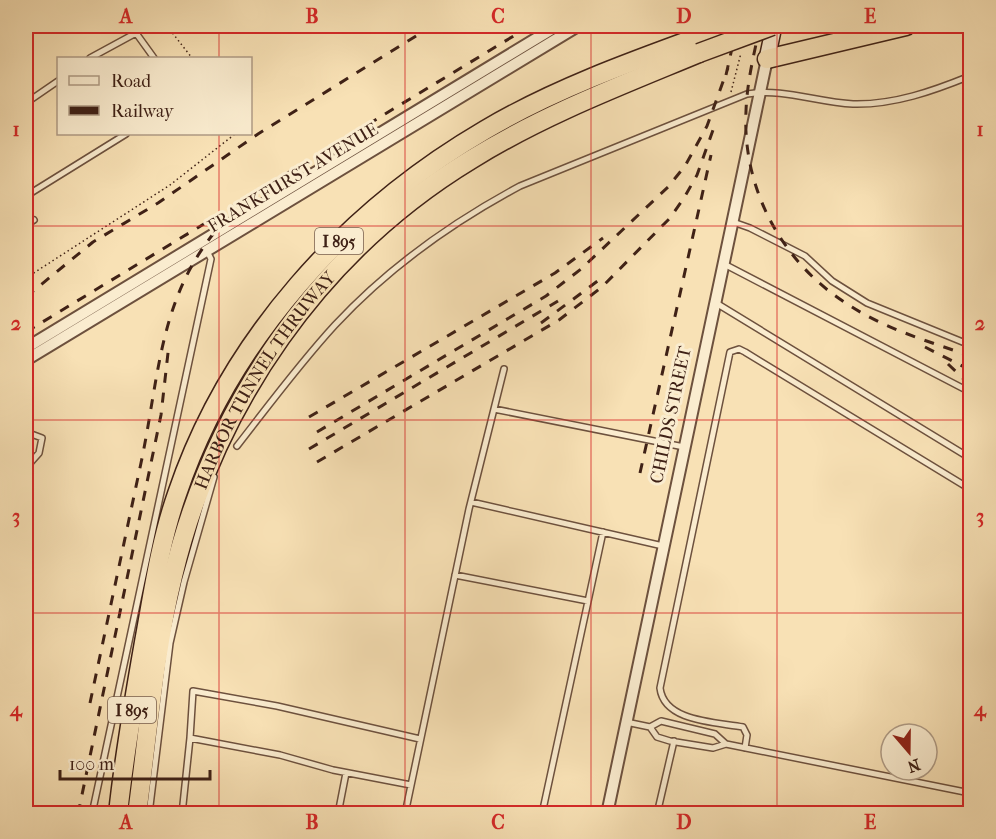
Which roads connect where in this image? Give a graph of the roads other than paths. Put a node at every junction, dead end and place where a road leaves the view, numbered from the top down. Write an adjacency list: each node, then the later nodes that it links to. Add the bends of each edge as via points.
1 (557, 26): 19 (street, FRANKFURST AVENUE)
2 (578, 26): 19 (street, FRANKFURST AVENUE)
3 (729, 26): 6 (highway, HARBOR TUNNEL THRUWAY / I 895)
4 (773, 26): 6 (highway, HARBOR TUNNEL THRUWAY / I 895, bridge); 9 (main road, CHILDS STREET)
5 (906, 26): 9 (highway)
6 (700, 45): 29 (highway, HARBOR TUNNEL THRUWAY / I 895, via 525,129 471,160 387,221 328,277 266,357); 39 (highway, HARBOR TUNNEL THRUWAY / I 895, via 537,102 483,131 414,179 328,252 285,300 217,400 177,492 163,541)
7 (92, 57): 8 (lane, via 136,33)
8 (153, 57)
9 (767, 59): 12 (street, CHILDS STREET)
10 (970, 76): 12 (lane, via 894,101 853,104 781,91)
11 (57, 82): 13 (lane)
12 (760, 92): 17 (street, CHILDS STREET); 29 (lane, via 730,100 520,186 422,246 334,325)
13 (26, 103)
14 (124, 135): 15 (lane)
15 (26, 196)
16 (34, 220): 18 (lane)
17 (733, 222): 20 (street, CHILDS STREET); 22 (lane, via 805,256 832,281 867,303)
18 (26, 225)
19 (204, 245): 23 (street, FRANKFURST AVENUE); 24 (street, FRANKFURST AVENUE); 39 (lane, via 211,259)
20 (724, 264): 21 (street, CHILDS STREET); 26 (lane)
21 (714, 302): 30 (street, CHILDS STREET); 31 (lane)
22 (969, 343)
23 (26, 348)
24 (26, 360)
25 (504, 369): 27 (lane)
26 (970, 392)
27 (494, 409): 30 (lane); 34 (lane)
28 (26, 432): 32 (lane, via 42,438 39,453 31,462)
29 (230, 441): 39 (highway, HARBOR TUNNEL THRUWAY / I 895, via 185,535)
30 (684, 447): 36 (street, CHILDS STREET)
31 (970, 458)
32 (26, 460)
33 (970, 489): 46 (lane, via 745,352 730,352 660,688 664,703 678,714 743,727 747,735)
34 (471, 502): 35 (lane); 37 (lane)
35 (603, 532): 36 (lane); 38 (lane)
36 (663, 546): 40 (street, CHILDS STREET)
37 (455, 575): 38 (lane); 43 (lane)
38 (588, 601): 58 (lane)
39 (157, 608): 51 (lane); 52 (highway, HARBOR TUNNEL THRUWAY / I 895, via 123,763); 53 (highway, HARBOR TUNNEL THRUWAY / I 895); 54 (lane, via 170,643)
40 (626, 722): 41 (lane); 59 (street, CHILDS STREET)
41 (650, 727): 44 (lane, via 657,737); 45 (lane, via 661,721 715,734)
42 (190, 738): 43 (lane, via 193,691); 47 (lane, via 280,755); 55 (lane)
43 (420, 739): 48 (lane)
44 (674, 741): 45 (lane, via 713,748); 60 (lane)
45 (726, 744): 46 (lane)
46 (745, 747): 49 (lane)
47 (346, 773): 48 (lane); 56 (lane)
48 (411, 785): 50 (lane)
49 (970, 793): 61 (lane)
50 (405, 811): 57 (lane)
51 (92, 813)
52 (118, 813)
53 (137, 813)
54 (149, 813)
55 (182, 813)
56 (338, 813)
57 (432, 813)
58 (542, 813)
59 (607, 813)
60 (657, 813)
61 (966, 813)

